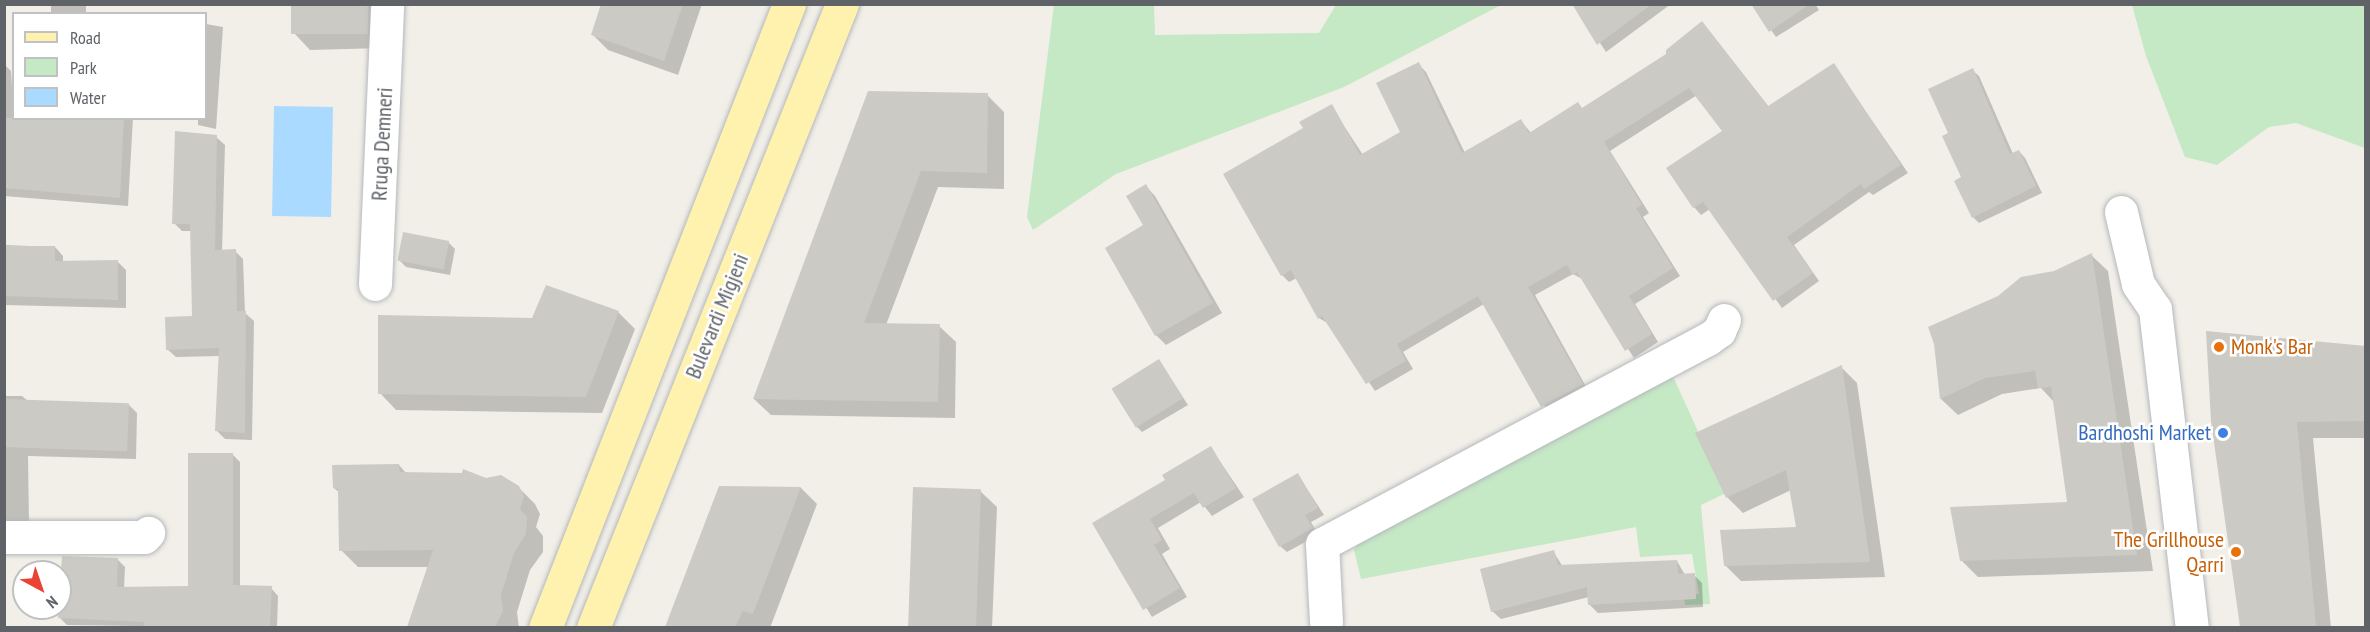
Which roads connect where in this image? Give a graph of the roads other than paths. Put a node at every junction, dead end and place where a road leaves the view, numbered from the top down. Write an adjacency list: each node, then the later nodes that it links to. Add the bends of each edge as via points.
1 (387, 4): 5 (street, Rruga Demneri)
2 (789, 4): 10 (main road, Bulevardi Migjeni)
3 (842, 4): 11 (main road, Bulevardi Migjeni)
4 (2121, 212): 12 (street, via 2139,284 2155,309)
5 (375, 284)
6 (1724, 320): 9 (street, via 1719,331 1708,339 1322,544)
7 (147, 533): 8 (street, via 144,537)
8 (4, 537)
9 (1326, 626)
10 (545, 627)
11 (593, 627)
12 (2192, 627)

